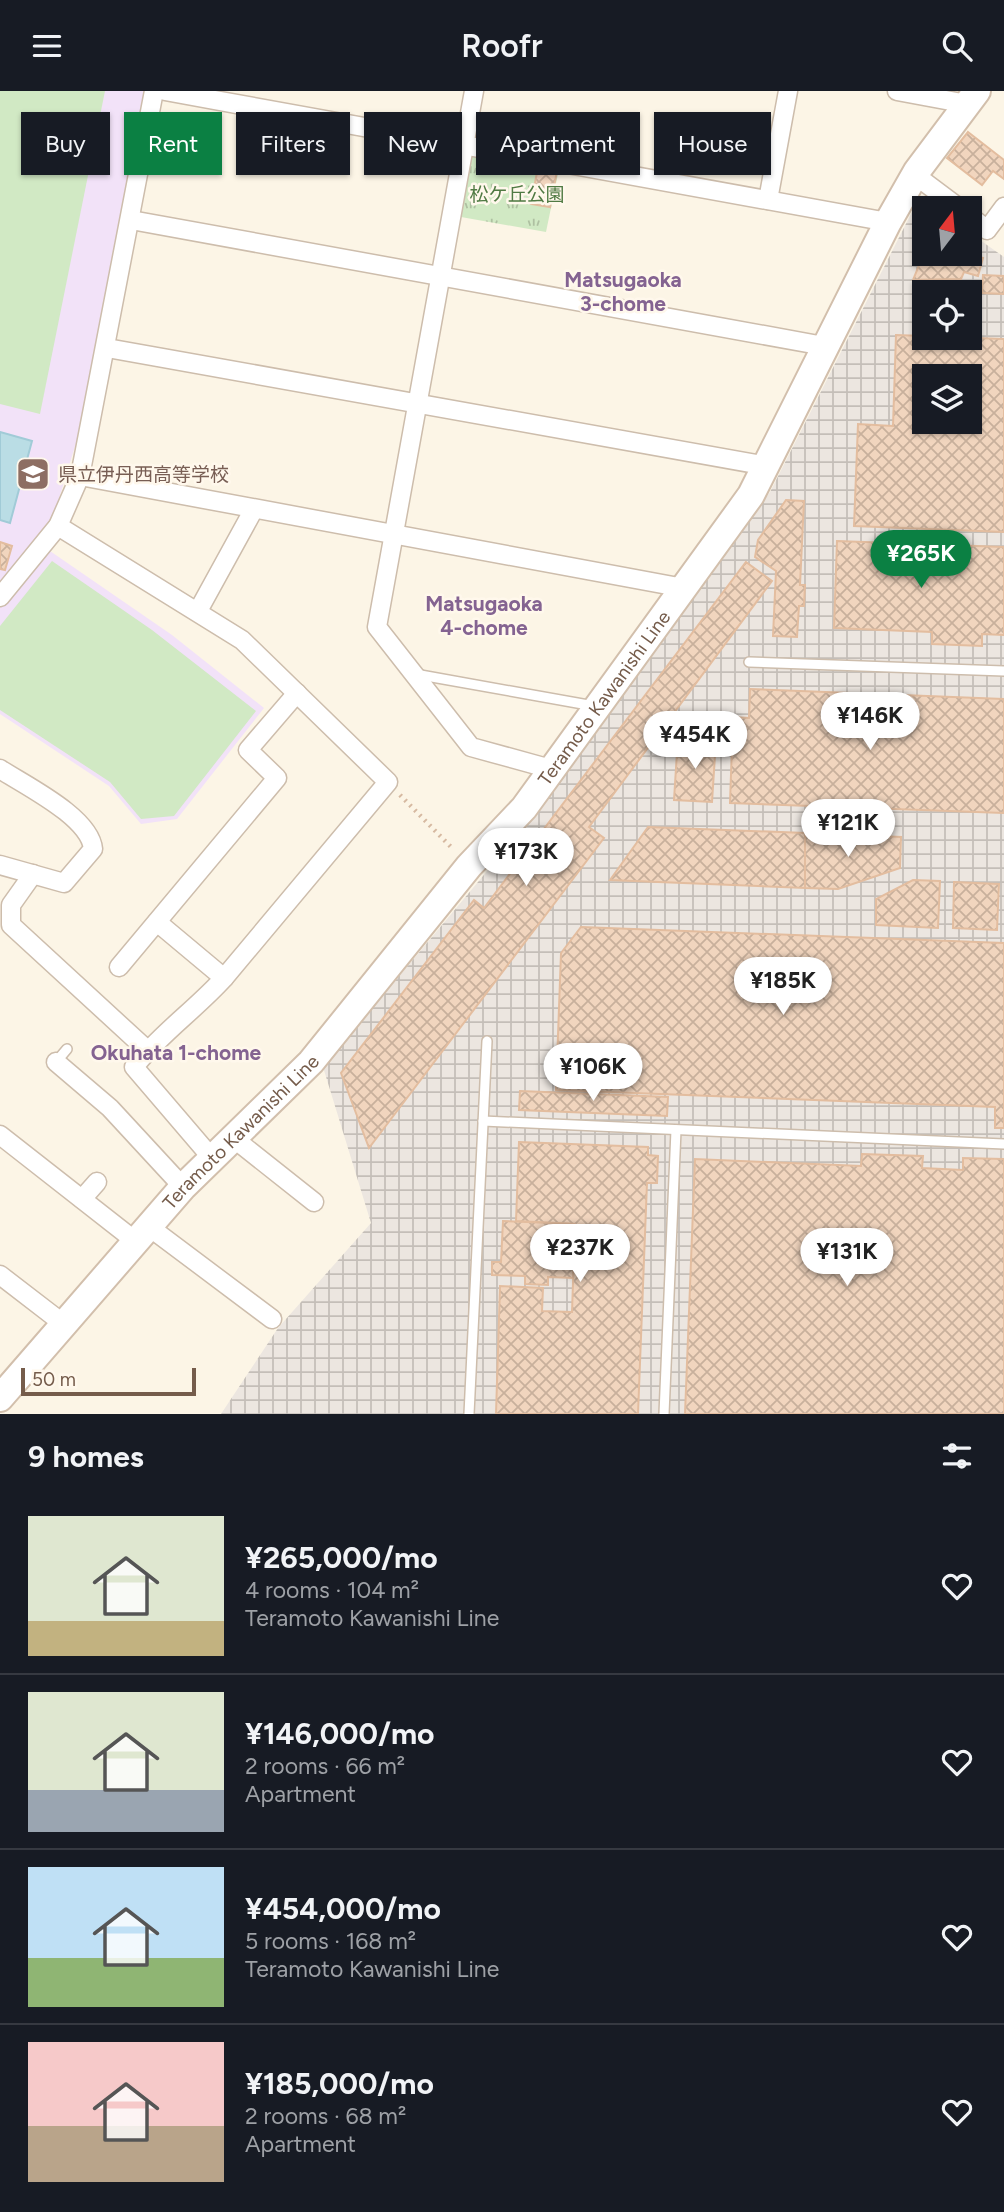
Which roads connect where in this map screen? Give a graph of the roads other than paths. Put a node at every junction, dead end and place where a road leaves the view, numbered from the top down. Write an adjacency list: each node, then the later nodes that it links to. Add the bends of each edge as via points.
1 (155, 91): 12 (street)
2 (165, 91): 7 (street)
3 (474, 91): 7 (street)
4 (788, 91): 10 (street)
5 (898, 91): 6 (street)
6 (972, 97): 8 (main road, Teramoto Kawanishi Line)
7 (464, 145): 10 (street); 15 (street)
8 (915, 175): 9 (street); 13 (main road, Teramoto Kawanishi Line)
9 (943, 196)
10 (768, 200): 13 (street)
11 (1004, 207): 14 (street, via 989,231)
12 (131, 220): 15 (street); 17 (street)
13 (888, 222): 16 (main road, Teramoto Kawanishi Line)
14 (982, 225)
15 (440, 275): 16 (street); 18 (street)
16 (824, 346): 19 (main road, Teramoto Kawanishi Line)
17 (107, 348): 18 (street); 20 (street)
18 (416, 405): 19 (street); 23 (street)
19 (767, 466): 24 (main road, Teramoto Kawanishi Line)
20 (80, 476): 21 (street); 22 (street)
21 (254, 509): 23 (street); 26 (street)
22 (58, 526): 25 (street); 26 (street)
23 (393, 535): 24 (street); 29 (street, via 377,627)
24 (684, 588): 31 (main road, Teramoto Kawanishi Line)
25 (0, 597)
26 (198, 611): 30 (street, via 242,640)
27 (749, 662): 28 (lane)
28 (1004, 671)
29 (414, 674): 31 (lane); 33 (street, via 471,747)
30 (297, 693): 36 (street, via 248,750 277,778); 38 (street, via 388,782)
31 (596, 706): 33 (main road, Teramoto Kawanishi Line)
32 (0, 769): 35 (street, via 72,815 92,839 93,849 64,883)
33 (551, 769): 45 (main road, Teramoto Kawanishi Line, via 524,808 469,866 311,1062)
34 (0, 865): 35 (street)
35 (33, 874): 40 (street, via 12,905 11,925)
36 (157, 922): 37 (street); 38 (street)
37 (119, 967)
38 (224, 978): 40 (street)
39 (487, 1041): 42 (lane)
40 (148, 1050): 47 (street, via 134,1067)
41 (61, 1056): 49 (street)
42 (483, 1121): 43 (lane); 57 (lane)
43 (676, 1130): 46 (lane); 58 (lane)
44 (0, 1135): 50 (street)
45 (232, 1136): 47 (main road, Teramoto Kawanishi Line); 51 (street)
46 (1004, 1144)
47 (211, 1157): 49 (main road, Teramoto Kawanishi Line)
48 (97, 1182): 50 (street)
49 (183, 1187): 52 (main road, Teramoto Kawanishi Line)
50 (82, 1199): 52 (street)
51 (314, 1202)
52 (141, 1233): 54 (street); 55 (main road, Teramoto Kawanishi Line)
53 (0, 1275): 55 (street)
54 (272, 1319)
55 (65, 1325): 56 (main road, Teramoto Kawanishi Line)
56 (0, 1398)
57 (469, 1414)
58 (664, 1414)

